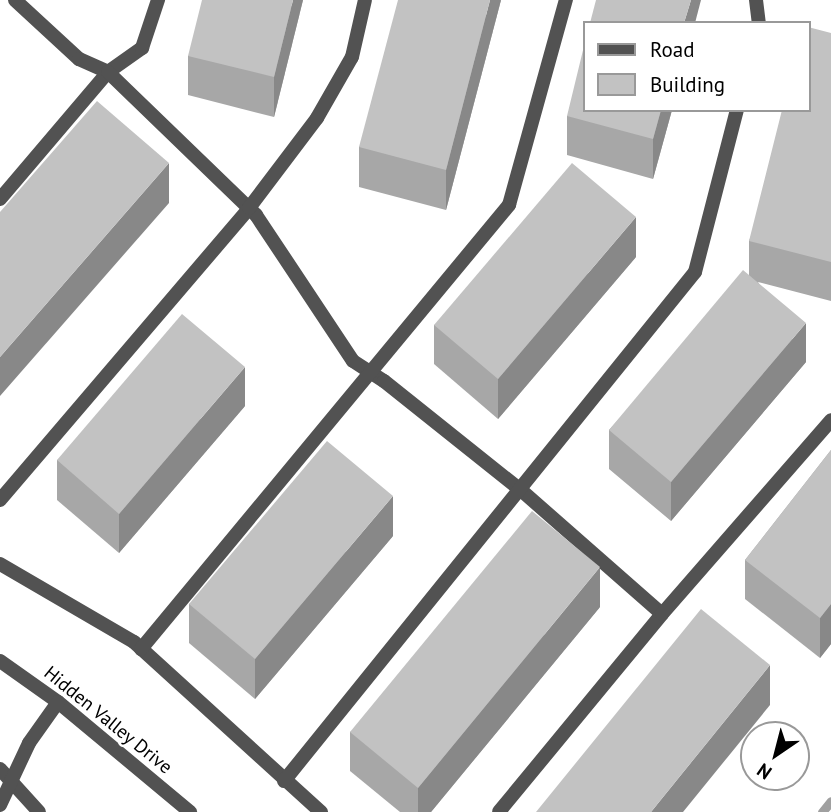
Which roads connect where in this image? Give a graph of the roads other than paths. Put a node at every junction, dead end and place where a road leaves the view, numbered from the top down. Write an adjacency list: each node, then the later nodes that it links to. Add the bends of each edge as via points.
1 (15, 0): 7 (street, via 79,60)
2 (158, 0): 7 (street, via 142,48)
3 (365, 0): 10 (street, via 352,57 317,118)
4 (566, 0): 11 (street, via 509,205)
5 (756, 0): 6 (street)
6 (759, 21)
7 (108, 72): 9 (street); 10 (street)
8 (736, 112): 13 (street, via 695,272)
9 (0, 200)
10 (249, 208): 11 (street, via 353,361); 14 (street)
11 (371, 372): 13 (street); 17 (street)
12 (831, 420): 16 (street)
13 (522, 491): 16 (street); 21 (street)
14 (0, 500)
15 (0, 564): 17 (street)
16 (662, 614): 27 (street)
17 (141, 649): 21 (street)
18 (0, 661): 19 (street, Hidden Valley Drive)
19 (58, 702): 22 (street, via 29,743); 25 (street, Hidden Valley Drive)
20 (0, 769): 22 (street)
21 (284, 781): 26 (street)
22 (14, 784): 23 (street); 24 (street)
23 (0, 805)
24 (39, 812)
25 (190, 812)
26 (321, 812)
27 (499, 812)

